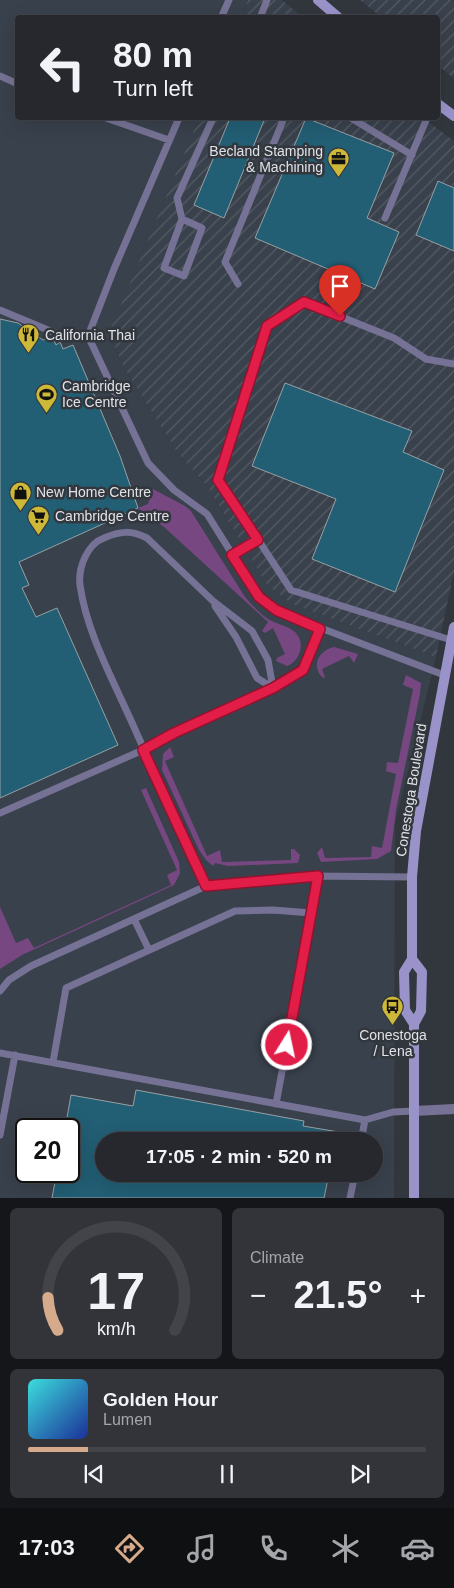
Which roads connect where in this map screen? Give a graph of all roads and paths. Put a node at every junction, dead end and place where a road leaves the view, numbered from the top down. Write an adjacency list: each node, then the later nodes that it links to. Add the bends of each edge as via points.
1 (228, 0): 4 (lane)
2 (267, 0): 5 (lane)
3 (318, 0): 6 (street)
4 (222, 15)
5 (261, 15)
6 (336, 15)
7 (0, 76): 8 (lane)
8 (15, 83)
9 (440, 106): 10 (street)
10 (454, 116)
11 (112, 120): 17 (lane)
12 (178, 120): 17 (lane)
13 (212, 120): 20 (lane, via 177,198)
14 (283, 120): 21 (lane, via 225,262)
15 (354, 120): 18 (lane)
16 (426, 120): 18 (lane)
17 (170, 140): 23 (lane)
18 (412, 155): 19 (lane)
19 (385, 218)
20 (182, 219): 20 (lane, via 164,268 184,276 202,228)
21 (238, 284)
22 (0, 310): 23 (lane, via 60,335)
23 (88, 336): 26 (lane, via 148,463 174,490 207,514)
24 (454, 364): 25 (lane, via 426,358 394,338 304,302 267,326 218,480)
25 (258, 540): 26 (lane); 30 (lane, via 291,590)
26 (232, 555): 29 (lane, via 259,597 276,610)
27 (212, 601): 32 (lane, via 236,637 257,678); 32 (lane, via 252,631 268,660); 33 (lane, via 157,546 136,533 122,531 98,540 89,549 80,583 87,619)
28 (454, 627): 30 (street, Conestoga Boulevard)
29 (320, 629): 31 (lane); 32 (lane, via 303,670)
30 (451, 640): 31 (street, Conestoga Boulevard)
31 (444, 675): 36 (street, Conestoga Boulevard, via 416,831)
32 (273, 688): 33 (lane)
33 (143, 750): 34 (lane); 37 (lane)
34 (0, 813)
35 (318, 876): 36 (lane); 37 (lane); 38 (lane)
36 (412, 878): 41 (street, Conestoga Boulevard)
37 (206, 886): 39 (lane)
38 (311, 913): 40 (lane, via 235,911); 47 (lane)
39 (134, 919): 40 (lane); 42 (lane, via 31,966 9,980)
40 (149, 950): 46 (lane, via 66,988)
41 (412, 959): 43 (street, Conestoga Boulevard, via 404,972 405,1010); 43 (street, Conestoga Boulevard, via 422,972 422,1011)
42 (0, 991)
43 (414, 1024): 49 (street, Conestoga Boulevard)
44 (0, 1053): 45 (lane)
45 (15, 1055): 46 (lane); 52 (lane)
46 (53, 1062): 47 (lane)
47 (276, 1104): 50 (lane)
48 (454, 1109): 49 (street)
49 (414, 1111): 50 (lane, via 393,1112); 55 (street, Conestoga Boulevard)
50 (364, 1120): 51 (lane)
51 (362, 1132)
52 (0, 1135)
53 (353, 1182): 54 (lane)
54 (350, 1198)
55 (414, 1198)

